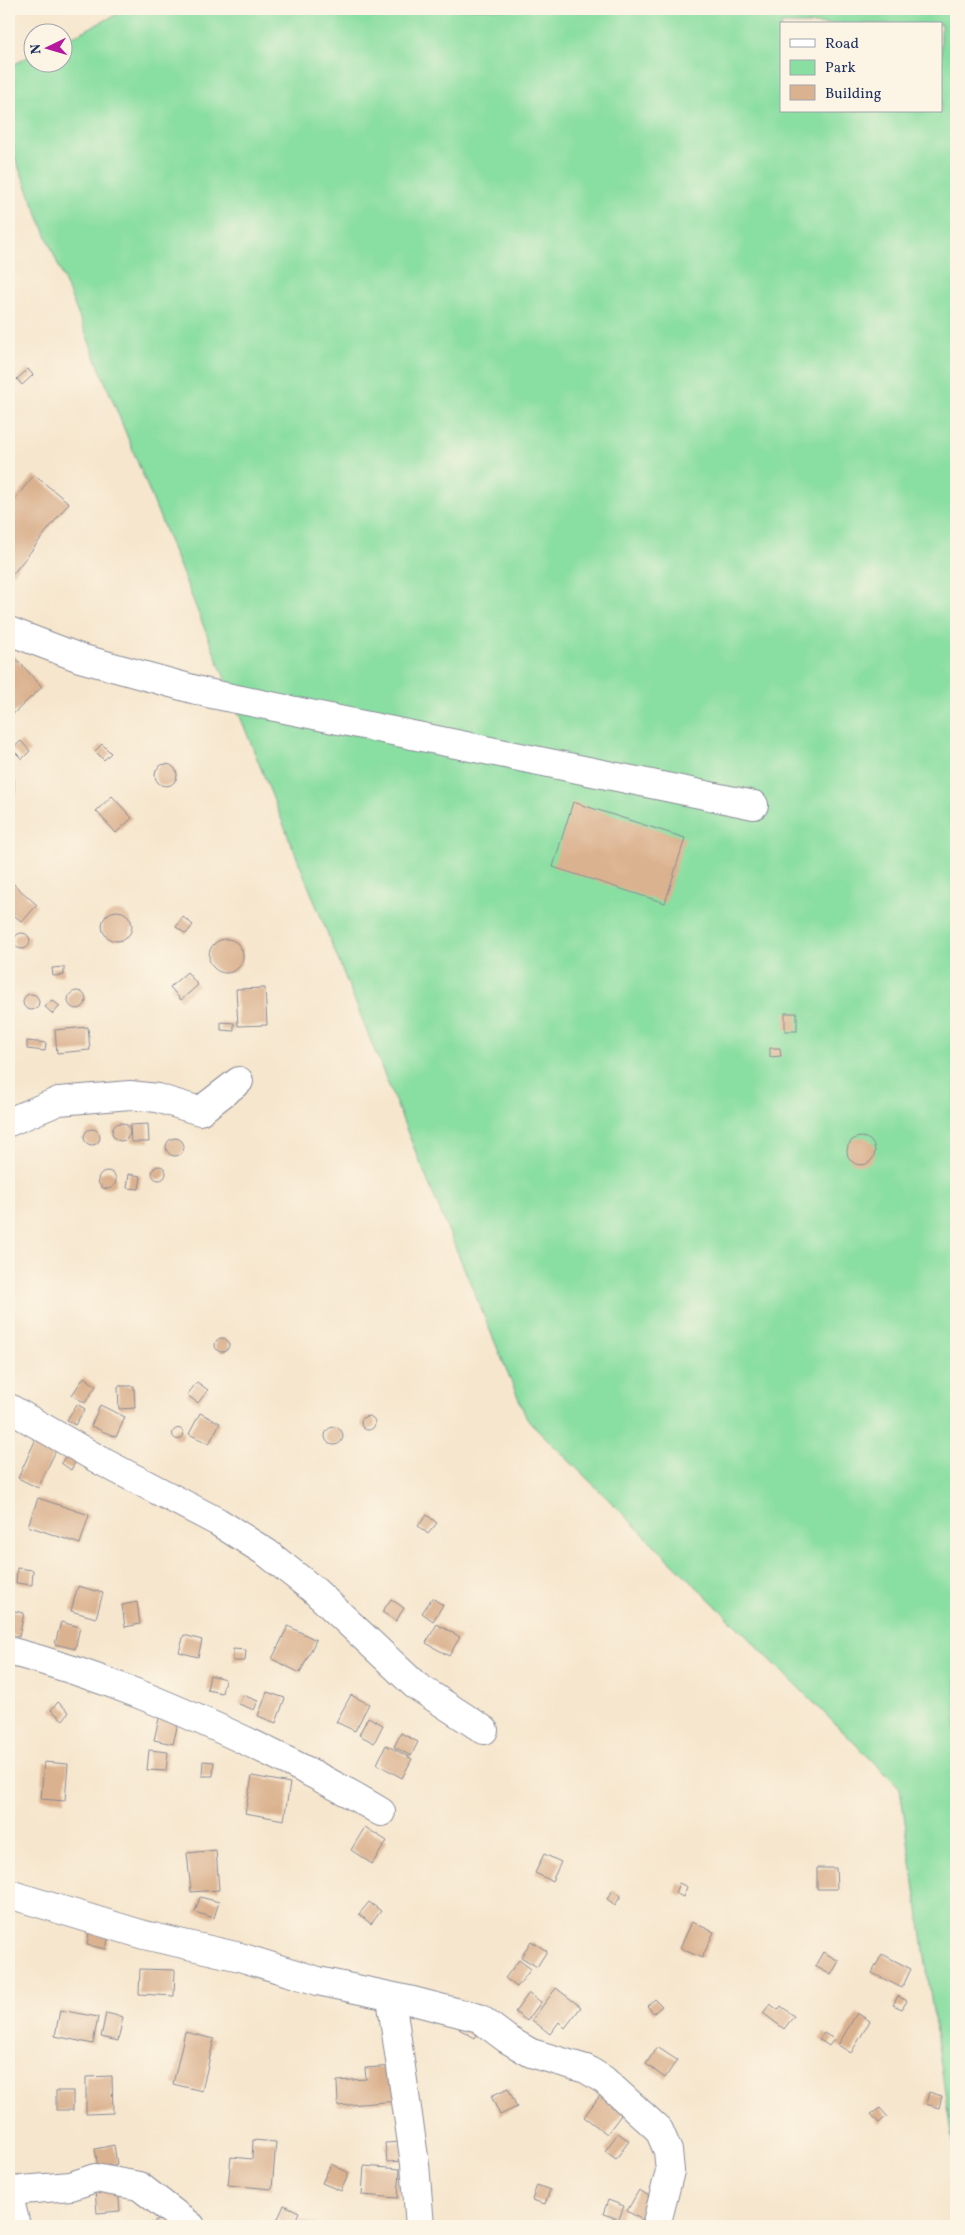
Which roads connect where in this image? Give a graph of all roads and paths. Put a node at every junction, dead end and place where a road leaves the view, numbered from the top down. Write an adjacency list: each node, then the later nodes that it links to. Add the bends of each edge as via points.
1 (9, 631): 2 (street, via 80,658 207,694)
2 (754, 805)
3 (239, 1081): 4 (street, via 200,1111 157,1098 130,1095 59,1101)
4 (9, 1122)
5 (9, 1408): 7 (street, via 218,1522 266,1553 315,1590 415,1685)
6 (9, 1651): 8 (street, via 74,1670 233,1734 346,1790)
7 (484, 1730)
8 (381, 1812)
9 (9, 1894): 10 (street, via 144,1935)
10 (392, 1998): 15 (street, via 414,2154); 16 (street, via 479,2018 531,2053 586,2069 604,2080 659,2130 668,2151 670,2171)
11 (9, 2191): 14 (street, via 71,2186 95,2178 139,2186)
12 (9, 2196): 13 (street)
13 (16, 2226)
14 (191, 2226)
15 (420, 2226)
16 (656, 2226)

